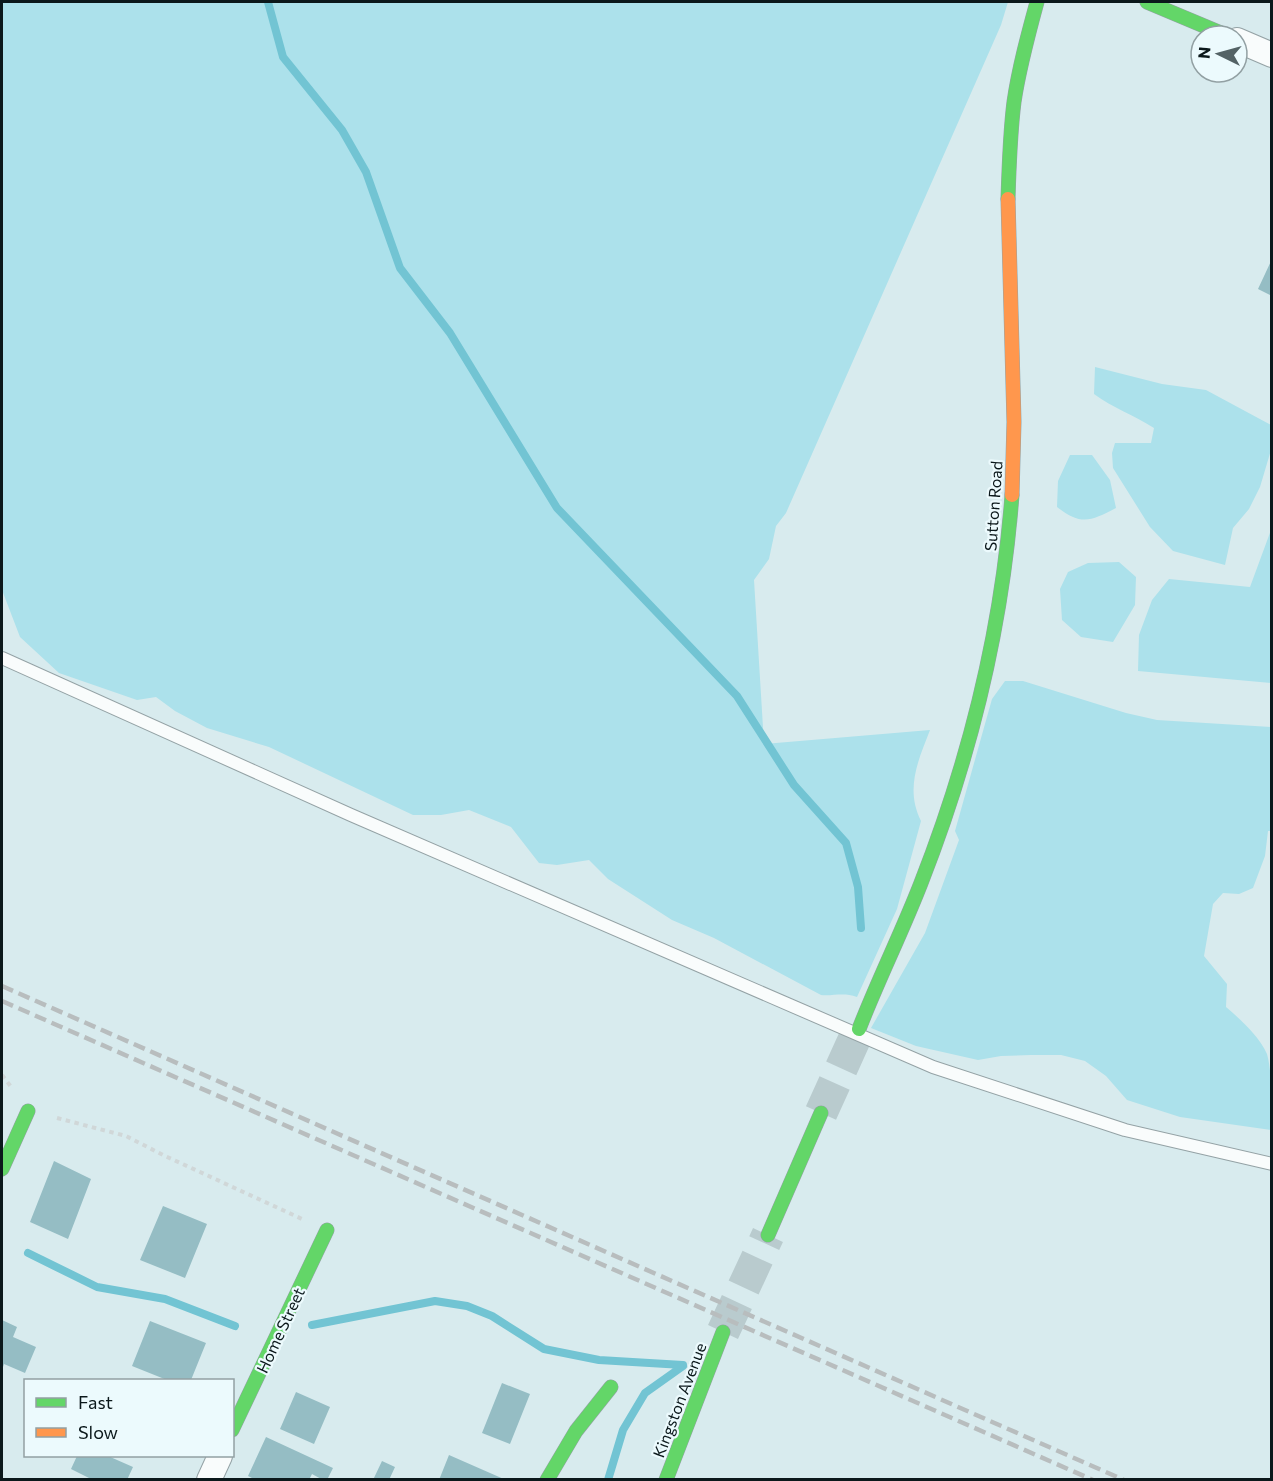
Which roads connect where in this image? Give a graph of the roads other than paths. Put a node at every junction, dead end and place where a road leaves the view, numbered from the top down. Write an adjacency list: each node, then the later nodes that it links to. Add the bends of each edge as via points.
1 (1037, 2): 7 (street, Sutton Road, via 1018,73 1006,186 1013,471 1004,576 994,636 957,778 930,858)
2 (1147, 2): 3 (street)
3 (1199, 24)
4 (1249, 45): 5 (street)
5 (1272, 55)
6 (2, 658): 10 (lane, via 933,1067 1125,1130)
7 (859, 1029)
8 (28, 1111): 11 (street)
9 (821, 1113): 13 (street)
10 (1272, 1164)
11 (2, 1169)
12 (327, 1230): 16 (street, Home Street)
13 (768, 1235)
14 (723, 1332): 20 (street, Kingston Avenue)
15 (611, 1387): 19 (street, via 572,1437)
16 (234, 1426)
17 (219, 1457): 18 (street)
18 (209, 1479)
19 (547, 1479)
20 (666, 1479)

